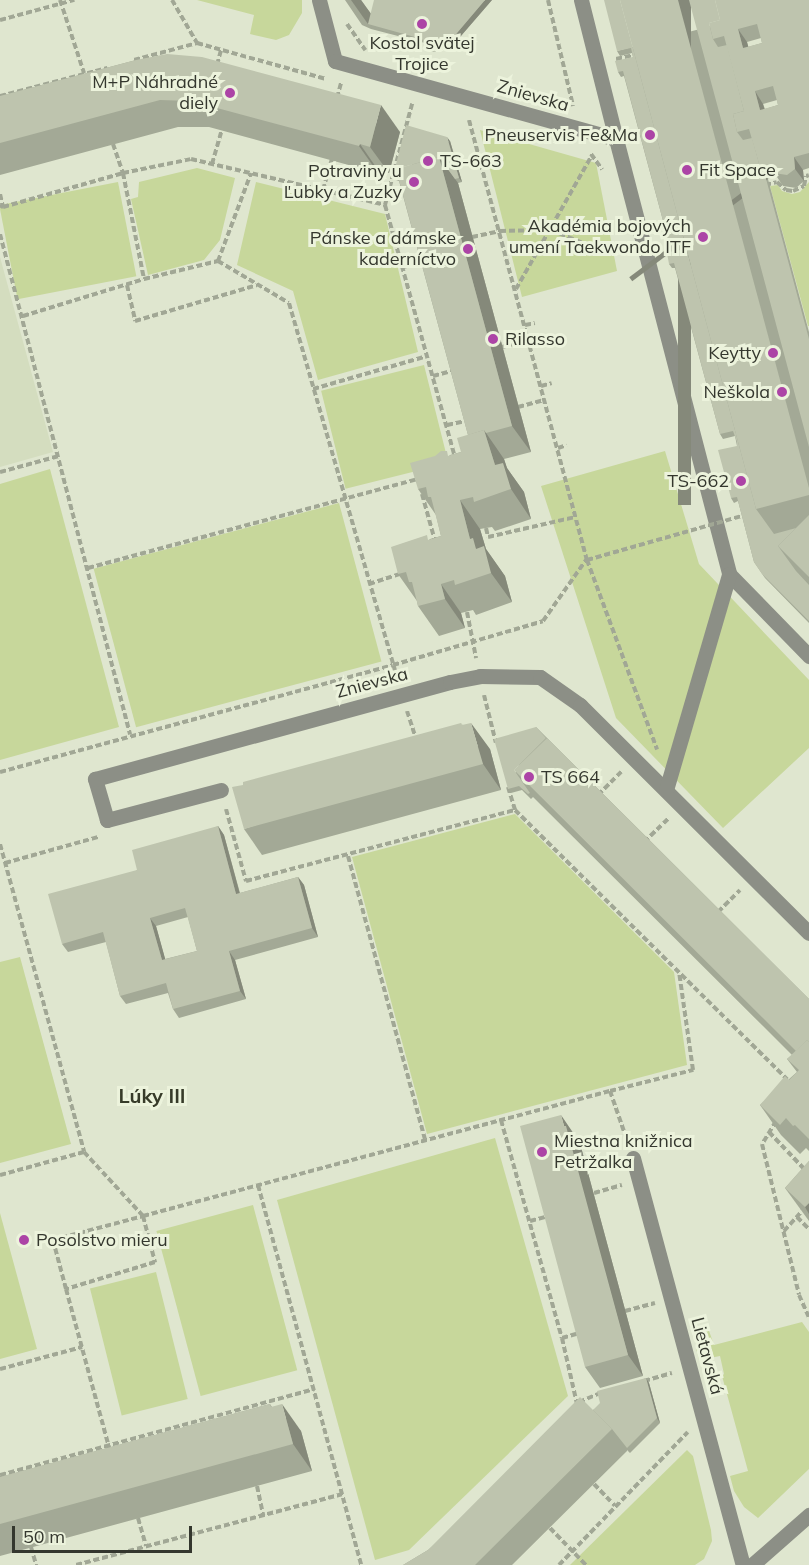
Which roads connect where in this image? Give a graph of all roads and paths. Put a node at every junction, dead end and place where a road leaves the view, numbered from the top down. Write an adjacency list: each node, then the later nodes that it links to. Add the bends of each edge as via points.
1 (74, 0): 6 (path)
2 (172, 0): 10 (path)
3 (319, 0): 29 (street, Znievska, via 335,61)
4 (548, 0): 25 (path, via 573,107)
5 (581, 0): 29 (street)
6 (60, 1): 8 (path); 17 (path)
7 (346, 18): 12 (path)
8 (0, 20)
9 (639, 43): 13 (path, via 641,53)
10 (197, 44): 11 (path); 14 (path)
11 (221, 50): 16 (path); 19 (path)
12 (368, 54)
13 (634, 55)
14 (130, 61)
15 (118, 64): 17 (path)
16 (216, 72)
17 (84, 73): 18 (path); 21 (path)
18 (87, 83)
19 (341, 83): 20 (path); 23 (path)
20 (351, 86)
21 (0, 96)
22 (402, 101): 24 (path)
23 (335, 104)
24 (412, 104): 26 (path); 42 (path)
25 (561, 104)
26 (422, 106)
27 (462, 117): 45 (path, via 472,120)
28 (222, 130): 34 (path)
29 (616, 139): 88 (street)
30 (113, 144): 35 (path)
31 (582, 152): 32 (path)
32 (593, 155): 38 (path); 44 (path)
33 (332, 159): 40 (path)
34 (212, 164): 35 (path, via 191,159); 36 (path)
35 (123, 173): 43 (path); 52 (path)
36 (251, 173): 40 (path); 50 (path)
37 (809, 175): 39 (path, via 804,186 793,191 777,182)
38 (608, 178)
39 (756, 187)
40 (323, 190): 42 (path)
41 (0, 194): 43 (path)
42 (385, 205): 51 (path)
43 (2, 206)
44 (551, 230): 45 (path); 48 (path, via 605,252 630,250); 55 (path)
45 (500, 231): 47 (path); 55 (path)
46 (0, 234): 56 (path)
47 (472, 237)
48 (627, 239)
49 (431, 259): 51 (path)
50 (218, 261): 52 (path); 54 (path)
51 (403, 267): 61 (path)
52 (144, 279): 53 (path)
53 (127, 285): 54 (path, via 135,321); 56 (path)
54 (258, 285): 66 (path, via 289,303)
55 (516, 290): 58 (path)
56 (22, 316): 73 (path)
57 (535, 323): 58 (path)
58 (525, 325): 59 (path)
59 (529, 340): 60 (path); 65 (path)
60 (502, 347)
61 (427, 356): 63 (path); 66 (path)
62 (461, 368): 63 (path)
63 (433, 376): 70 (path)
64 (552, 383): 65 (path)
65 (541, 386): 67 (path)
66 (313, 389): 78 (path)
67 (545, 400): 68 (path); 72 (path)
68 (518, 407)
69 (475, 419): 70 (path)
70 (447, 425): 74 (path)
71 (567, 445): 72 (path)
72 (558, 448): 80 (path)
73 (59, 456): 75 (path); 86 (path)
74 (458, 468)
75 (0, 472)
76 (428, 476): 77 (path)
77 (418, 479): 78 (path); 84 (path)
78 (344, 499): 86 (path); 89 (path)
79 (754, 512): 85 (path, bridge)
80 (575, 517): 82 (path, via 488,537); 85 (path)
81 (704, 525): 83 (path)
82 (486, 528)
83 (707, 536)
84 (437, 548)
85 (587, 560): 91 (path, via 543,621); 96 (path, via 660,754)
86 (88, 568): 95 (path)
87 (410, 570): 89 (path)
88 (729, 574): 92 (street); 102 (street)
89 (369, 584): 93 (path)
90 (467, 612): 91 (path)
91 (473, 642): 93 (path)
92 (809, 656)
93 (393, 665): 95 (path)
94 (489, 719): 97 (path)
95 (130, 734): 98 (path)
96 (663, 743)
97 (498, 753)
98 (0, 772)
99 (621, 772): 103 (path)
100 (505, 776): 104 (path)
101 (221, 790): 106 (street); 109 (path, via 246,881)
102 (666, 790): 106 (street, Znievska, via 580,705 540,677 480,676 95,779); 113 (street, Znievska)
103 (597, 795)
104 (515, 810): 109 (path); 114 (path)
105 (669, 818): 107 (path)
106 (107, 820): 110 (path, via 111,834)
107 (644, 842)
108 (0, 844): 110 (path)
109 (348, 856): 120 (path)
110 (5, 862): 121 (path)
111 (741, 890): 112 (path)
112 (716, 914)
113 (809, 933)
114 (678, 971): 115 (path); 116 (path, via 693,1070)
115 (795, 1087)
116 (610, 1091): 118 (path); 122 (path)
117 (779, 1115): 119 (path)
118 (501, 1120): 120 (path); 132 (path)
119 (770, 1132): 123 (path); 134 (path, via 762,1144)
120 (425, 1139): 126 (path)
121 (84, 1152): 124 (path); 130 (path)
122 (633, 1158): 171 (street, Lietavská)
123 (809, 1174)
124 (0, 1175)
125 (626, 1184): 127 (path)
126 (258, 1185): 130 (path); 145 (path)
127 (594, 1193)
128 (809, 1203): 131 (path)
129 (553, 1215): 132 (path)
130 (143, 1216): 135 (path, via 155,1262); 135 (path, via 53,1240)
131 (797, 1216): 133 (path); 134 (path)
132 (530, 1221): 140 (path)
133 (809, 1229)
134 (784, 1231): 138 (path)
135 (66, 1289): 141 (path)
136 (658, 1301): 137 (path)
137 (625, 1311)
138 (809, 1316)
139 (585, 1332): 140 (path)
140 (562, 1338): 147 (path)
141 (82, 1347): 142 (path); 152 (path)
142 (0, 1369)
143 (677, 1372): 144 (path)
144 (639, 1382)
145 (314, 1389): 149 (path); 157 (path)
146 (608, 1390): 147 (path)
147 (578, 1403): 148 (path)
148 (570, 1411)
149 (227, 1413): 150 (path); 152 (path)
150 (230, 1424)
151 (693, 1428): 158 (path)
152 (108, 1445): 153 (path); 155 (path, via 0,1474)
153 (111, 1456)
154 (594, 1484): 158 (path)
155 (3, 1485)
156 (256, 1486): 159 (path)
157 (342, 1494): 159 (path); 168 (path)
158 (615, 1506): 165 (path)
159 (263, 1515): 163 (path)
160 (809, 1515): 172 (street)
161 (138, 1518): 163 (path)
162 (550, 1528): 165 (path)
163 (146, 1546): 167 (path)
164 (31, 1547): 166 (path)
165 (572, 1551): 169 (path); 170 (path)
166 (36, 1565)
167 (76, 1565)
168 (362, 1565)
169 (559, 1565)
170 (586, 1565)
171 (743, 1565)
172 (752, 1565)

